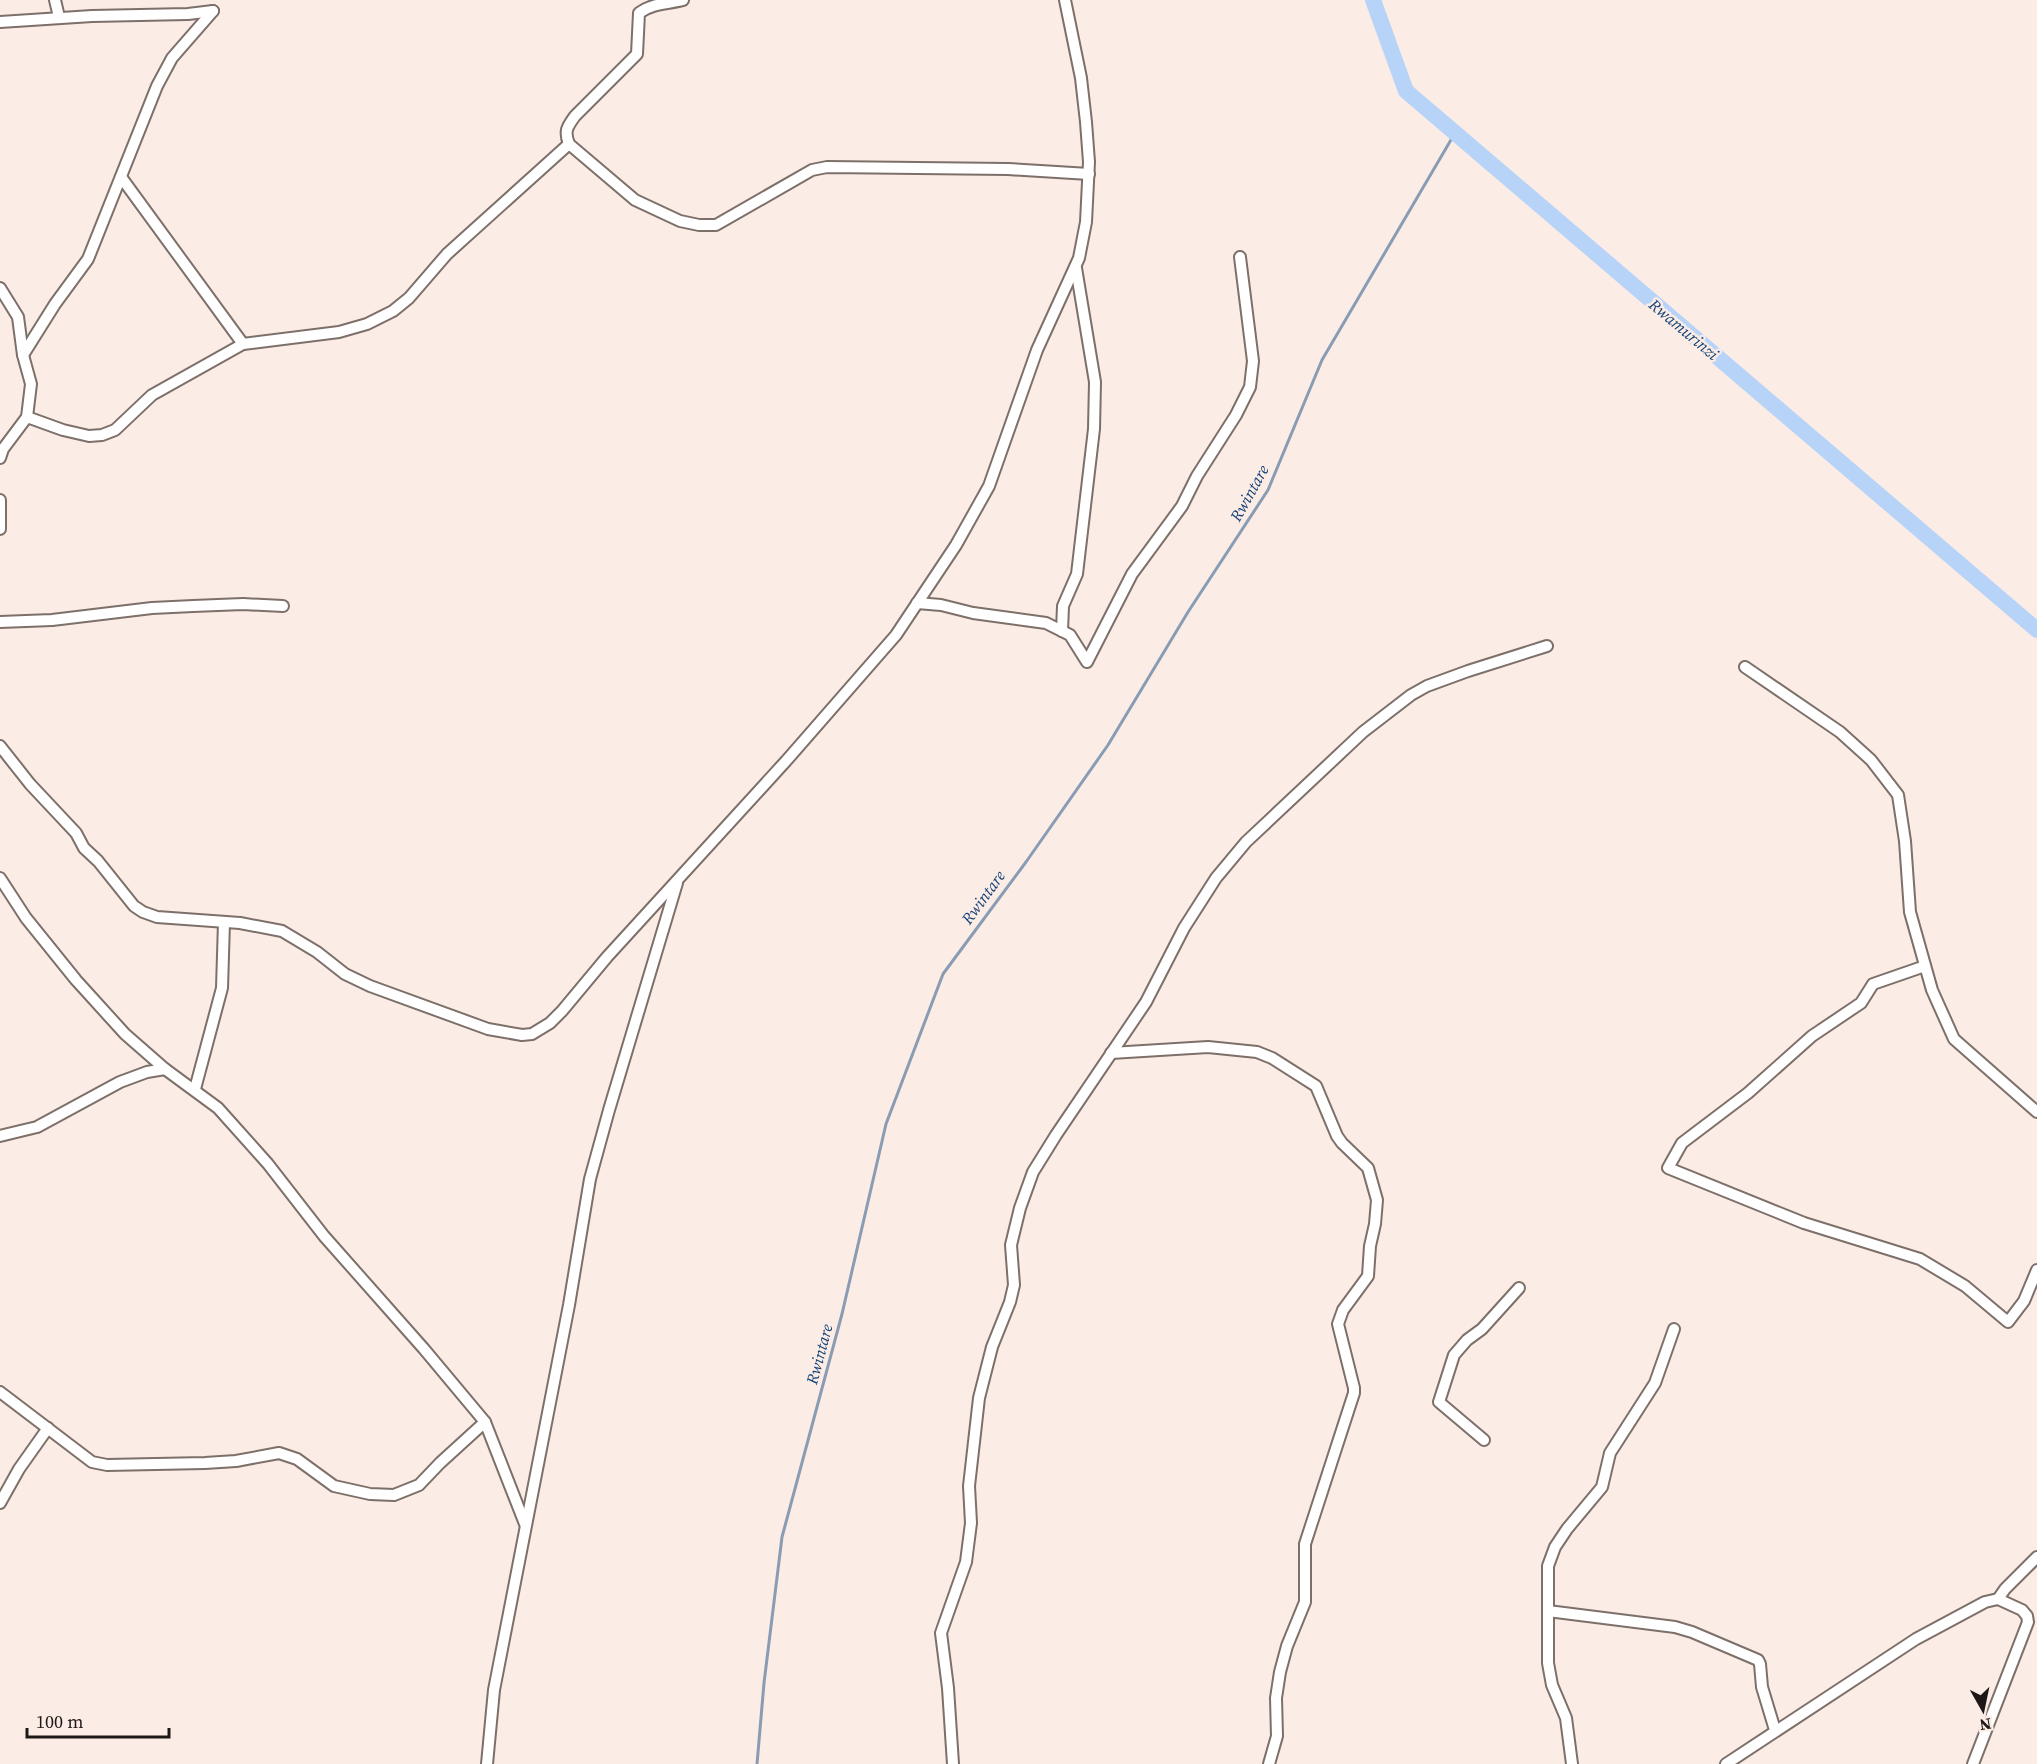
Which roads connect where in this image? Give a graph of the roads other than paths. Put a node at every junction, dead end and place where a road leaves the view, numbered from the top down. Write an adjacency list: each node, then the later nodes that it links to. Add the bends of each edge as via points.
1 (55, 0): 4 (street)
2 (683, 0): 6 (street, via 654,5 639,13 637,54 575,116 566,128)
3 (1065, 0): 7 (street, via 1081,78)
4 (59, 17): 5 (street); 8 (street, via 213,11 191,34 157,86)
5 (0, 22)
6 (569, 144): 7 (street, via 635,200 680,221 699,225 716,225 812,170 827,167); 12 (street, via 447,254 393,311 339,332)
7 (1089, 174): 10 (street, via 1086,222)
8 (121, 177): 12 (street); 13 (street, via 88,259)
9 (1240, 257): 21 (street, via 1253,361 1250,387 1182,506 1132,574 1087,662 1070,635)
10 (1076, 266): 18 (street, via 1036,350 989,486); 21 (street, via 1095,382 1094,429 1077,574 1063,606)
11 (0, 288): 13 (street, via 18,317)
12 (243, 344): 14 (street, via 152,395 115,430 102,435 63,430)
13 (23, 355): 14 (street, via 31,384)
14 (27, 417): 15 (street)
15 (0, 458)
16 (0, 500): 17 (street)
17 (0, 529)
18 (916, 603): 21 (street, via 1046,623); 26 (street, via 896,635)
19 (283, 606): 20 (street, via 152,608 52,620)
20 (0, 621)
21 (1062, 631)
22 (1547, 646): 29 (street, via 1468,671 1411,695 1363,732 1268,820 1216,878 1184,928 1146,1002)
23 (1744, 667): 28 (street, via 1840,732 1871,760 1898,795 1910,912)
24 (0, 746): 27 (street, via 134,906 157,917)
25 (0, 878): 30 (street, via 26,918 76,980 125,1034)
26 (678, 880): 27 (street, via 562,1011 531,1034 522,1035 488,1029 370,986 345,974 282,931); 42 (street, via 590,1179)
27 (224, 922): 31 (street, via 222,988)
28 (1925, 966): 32 (street, via 1954,1039); 34 (street, via 1873,984 1861,1003 1812,1036 1748,1093 1683,1143 1668,1168 1804,1223 1920,1259 1965,1286 2008,1322 2024,1301)
29 (1111, 1053): 48 (street, via 1033,1172 1011,1245 1014,1285 979,1398 969,1486 966,1562 941,1633); 49 (street, via 1220,1047 1272,1058 1316,1086 1337,1136 1368,1168 1375,1189 1368,1276 1343,1310 1338,1324 1354,1393 1305,1544 1305,1602 1280,1672 1276,1736)
30 (165, 1069): 31 (street); 33 (street, via 120,1082 38,1127)
31 (195, 1089): 38 (street, via 218,1108 268,1164 324,1236)
32 (2037, 1112)
33 (0, 1136)
34 (2037, 1270)
35 (1519, 1288): 40 (street, via 1454,1355 1438,1402)
36 (1674, 1329): 45 (street, via 1655,1383 1610,1453 1602,1487 1555,1547 1548,1566)
37 (0, 1392): 39 (street)
38 (485, 1422): 39 (street, via 419,1485 394,1495 334,1486 297,1459 279,1453 236,1461 107,1465 92,1462); 42 (street)
39 (48, 1428): 41 (street)
40 (1484, 1440)
41 (0, 1503)
42 (526, 1524): 47 (street, via 494,1690)
43 (2037, 1557): 44 (street)
44 (1998, 1599): 46 (street, via 1985,1602 1916,1639); 52 (street, via 2022,1610 2028,1622)
45 (1548, 1611): 46 (street, via 1675,1627 1758,1660); 50 (street, via 1550,1680 1566,1718)
46 (1775, 1730): 51 (street)
47 (487, 1764)
48 (953, 1764)
49 (1269, 1764)
50 (1572, 1764)
51 (1726, 1764)
52 (1973, 1764)

